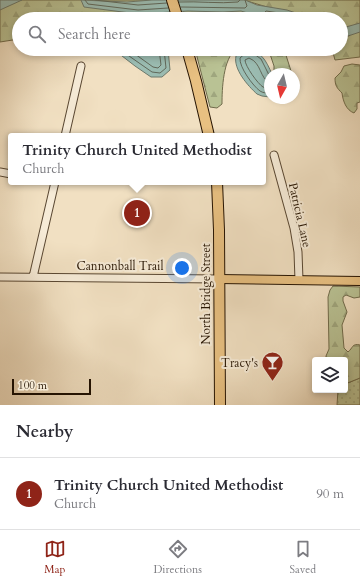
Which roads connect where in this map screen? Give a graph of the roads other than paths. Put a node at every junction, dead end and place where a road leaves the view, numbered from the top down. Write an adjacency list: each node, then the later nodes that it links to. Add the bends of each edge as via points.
1 (172, 0): 2 (highway)
2 (176, 12)
3 (189, 56): 6 (highway)
4 (81, 66): 5 (street)
5 (66, 133)
6 (208, 133)
7 (274, 156): 13 (street, Patricia Lane, via 294,228)
8 (52, 185): 11 (street)
9 (217, 185): 12 (highway, North Bridge Street)
10 (0, 277): 11 (street, Cannonball Trail)
11 (33, 277): 12 (street, Cannonball Trail)
12 (220, 279): 13 (main road, Cannonball Trail); 15 (highway, North Bridge Street)
13 (299, 280): 14 (main road, Cannonball Trail)
14 (360, 281)
15 (220, 405)

